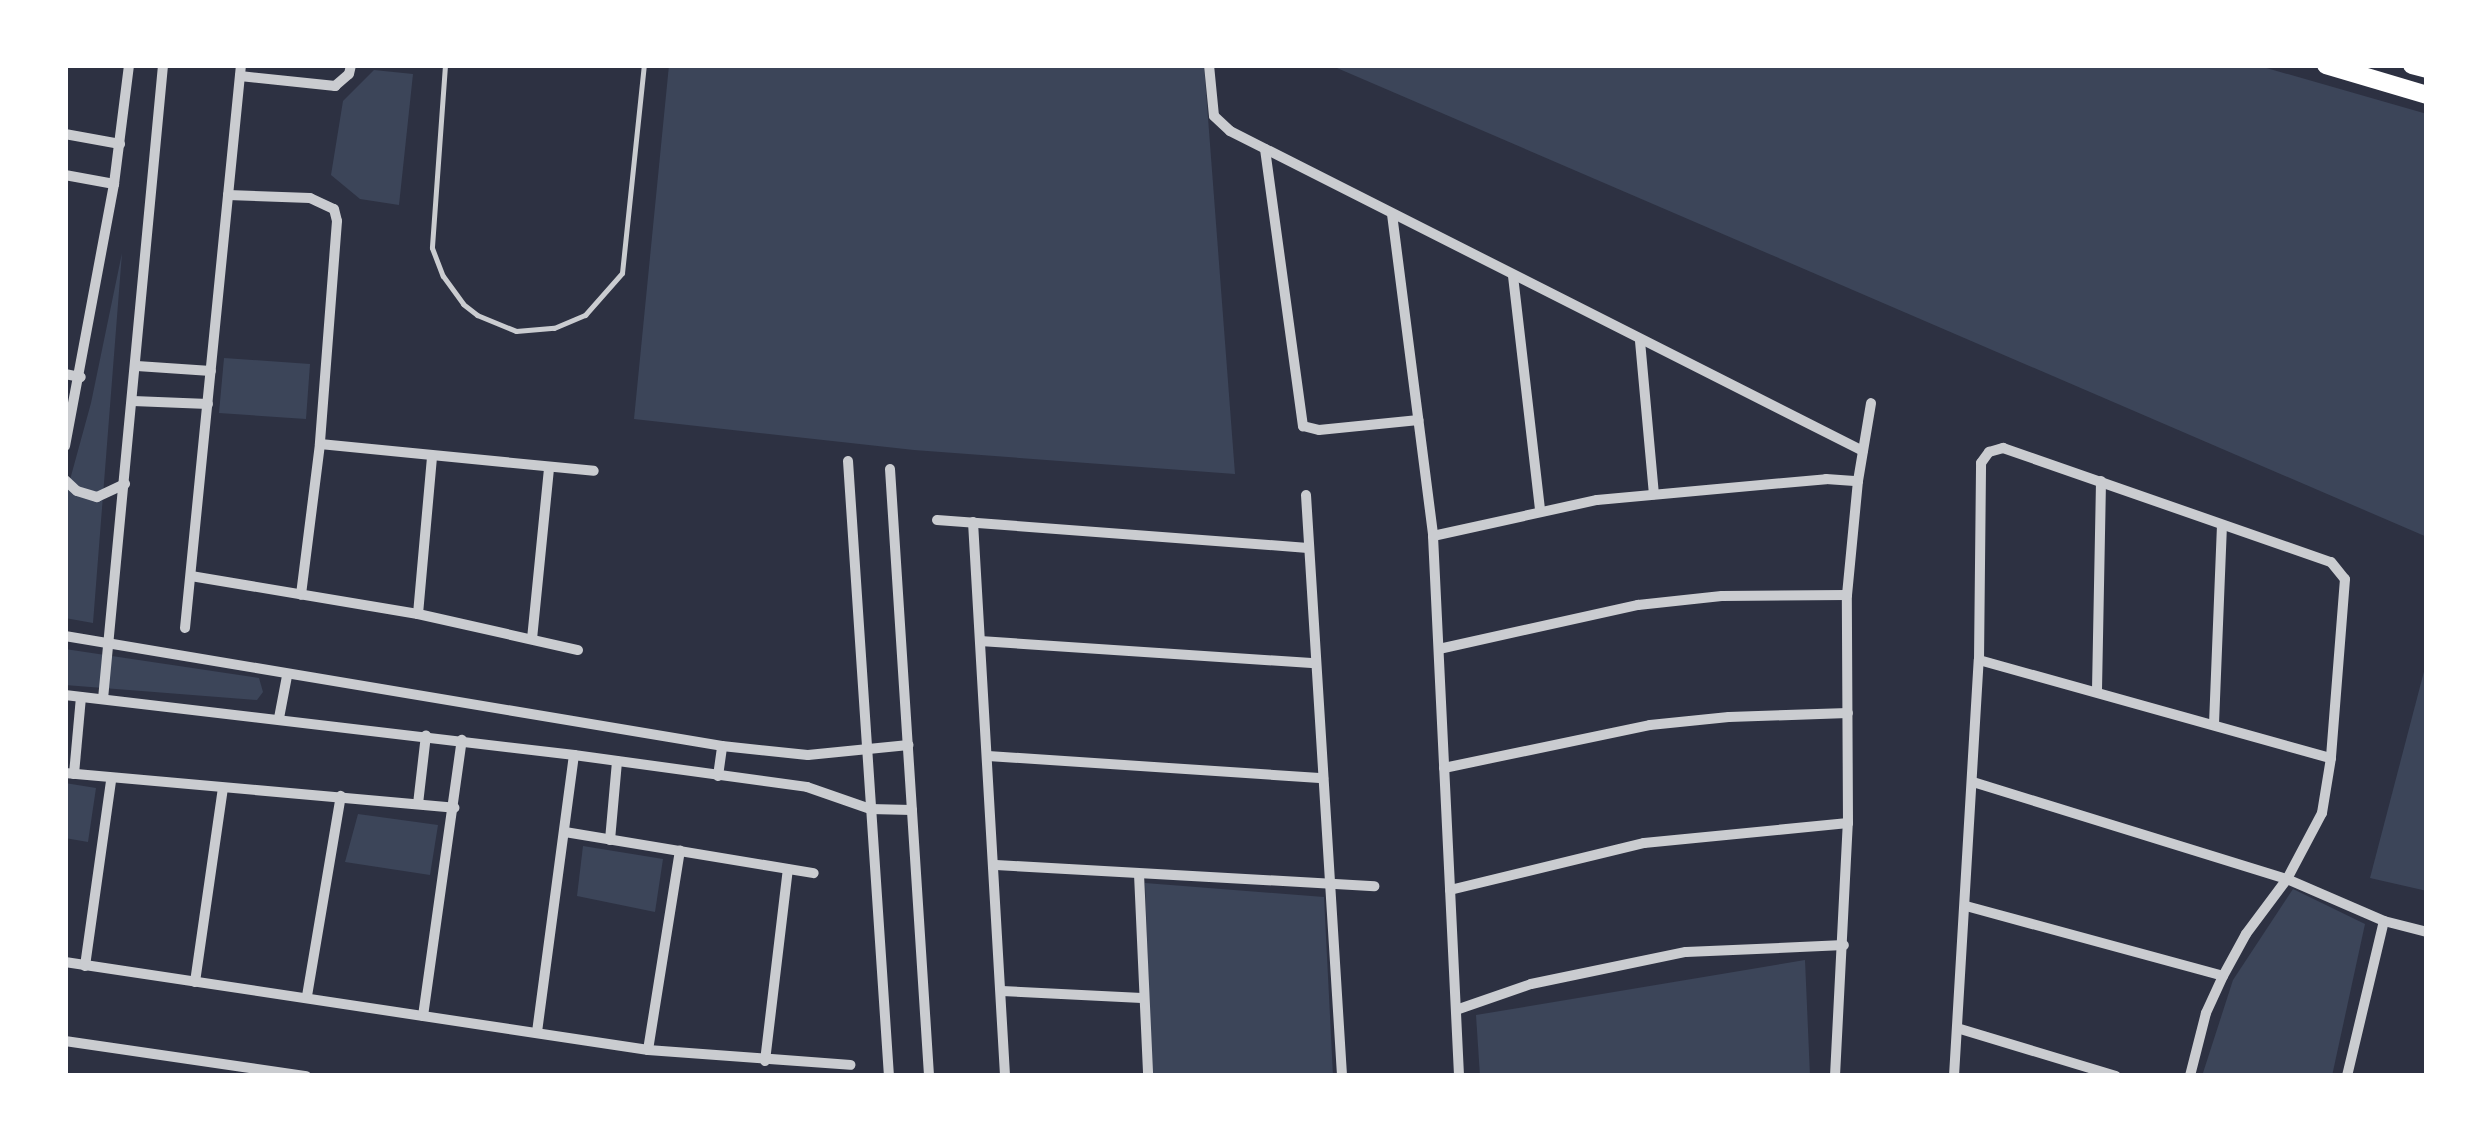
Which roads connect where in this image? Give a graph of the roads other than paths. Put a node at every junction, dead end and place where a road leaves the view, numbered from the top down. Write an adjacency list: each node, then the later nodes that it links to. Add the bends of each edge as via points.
1 (129, 65): 15 (street)
2 (163, 65): 23 (street)
3 (352, 65): 10 (street, via 335,86)
4 (445, 65): 5 (lane, via 432,248 464,304 516,331 554,328 585,314 622,273)
5 (644, 65)
6 (1209, 65): 16 (street, via 1218,122)
7 (2326, 65): 11 (main road)
8 (2412, 65): 9 (main road)
9 (2427, 69)
10 (240, 70): 19 (street)
11 (2348, 72): 12 (street); 13 (main road)
12 (2427, 86)
13 (2427, 95)
14 (65, 134): 15 (street)
15 (120, 144): 18 (street)
16 (1264, 149): 20 (street); 31 (street, via 1303,426)
17 (65, 174): 18 (street)
18 (114, 184): 26 (street)
19 (228, 196): 24 (street); 32 (street, via 310,198 334,209 338,235)
20 (1392, 214): 21 (street); 31 (street)
21 (1512, 276): 22 (street); 46 (street)
22 (1640, 341): 34 (street); 44 (street)
23 (136, 366): 24 (street); 27 (street)
24 (211, 371): 28 (street)
25 (65, 374): 26 (street)
26 (81, 377): 30 (street)
27 (133, 401): 28 (street); 43 (street)
28 (208, 404): 52 (street)
29 (1871, 404): 34 (street)
30 (69, 420): 33 (street)
31 (1418, 420): 50 (street)
32 (320, 444): 35 (street); 53 (street)
33 (65, 446)
34 (1863, 451): 41 (street)
35 (432, 456): 37 (street); 55 (street)
36 (848, 461): 77 (street)
37 (549, 468): 39 (street); 58 (street)
38 (890, 470): 75 (street)
39 (594, 471)
40 (65, 480): 43 (street, via 77,492 98,496)
41 (1858, 481): 44 (street); 54 (street)
42 (2100, 481): 49 (street); 63 (street, via 2003,448 1981,463); 66 (street)
43 (125, 483): 60 (street)
44 (1654, 494): 46 (street)
45 (1306, 495): 51 (street)
46 (1540, 510): 50 (street)
47 (937, 520): 48 (street)
48 (973, 522): 51 (street); 59 (street)
49 (2222, 525): 72 (street); 80 (street, via 2331,562 2345,579)
50 (1434, 536): 61 (street)
51 (1308, 548): 64 (street)
52 (190, 576): 53 (street); 56 (street)
53 (301, 595): 55 (street)
54 (1847, 595): 61 (street, via 1722,596 1638,606); 70 (street)
55 (418, 614): 58 (street)
56 (186, 628)
57 (65, 636): 60 (street)
58 (532, 639): 62 (street)
59 (980, 641): 64 (street); 79 (street)
60 (109, 642): 65 (street); 69 (street)
61 (1438, 649): 82 (street)
62 (578, 650)
63 (1979, 660): 66 (street); 87 (street)
64 (1315, 663): 85 (street)
65 (287, 676): 71 (street); 76 (street)
66 (2097, 690): 72 (street)
67 (65, 696): 68 (street)
68 (81, 697): 69 (street); 83 (street)
69 (103, 699): 71 (street)
70 (1848, 714): 82 (street, via 1650,725); 94 (street)
71 (279, 718): 73 (street)
72 (2214, 724): 80 (street)
73 (426, 735): 74 (street); 90 (street)
74 (462, 740): 78 (street); 91 (street)
75 (909, 744): 77 (street); 93 (street)
76 (722, 746): 77 (street, via 808,755); 84 (street)
77 (867, 747): 92 (street)
78 (574, 755): 81 (street); 95 (street)
79 (988, 756): 85 (street); 98 (street)
80 (2332, 758): 102 (street, via 2322,813)
81 (617, 761): 84 (street); 96 (street)
82 (1444, 768): 105 (street)
83 (69, 774): 86 (street)
84 (718, 776): 92 (street, via 806,787)
85 (1323, 778): 103 (street)
86 (111, 780): 88 (street); 111 (street)
87 (1972, 782): 102 (street); 106 (street)
88 (223, 788): 89 (street); 113 (street)
89 (341, 796): 90 (street); 115 (street)
90 (418, 804): 91 (street)
91 (454, 808): 118 (street)
92 (870, 809): 93 (street); 126 (street)
93 (912, 810): 127 (street)
94 (1848, 823): 105 (street, via 1644,843); 109 (street)
95 (565, 832): 96 (street); 120 (street)
96 (610, 840): 97 (street)
97 (680, 851): 99 (street); 122 (street)
98 (996, 865): 101 (street); 114 (street)
99 (788, 869): 100 (street); 123 (street)
100 (814, 873)
101 (1138, 874): 103 (street); 116 (street)
102 (2286, 879): 107 (street); 112 (street)
103 (1332, 886): 104 (street); 130 (street)
104 (1374, 886)
105 (1450, 890): 117 (street)
106 (1966, 906): 112 (street); 119 (street)
107 (2384, 921): 108 (street); 136 (street)
108 (2427, 932)
109 (1844, 945): 117 (street, via 1666,955 1550,980); 132 (street)
110 (65, 962): 111 (street)
111 (84, 966): 113 (street)
112 (2223, 976): 135 (street)
113 (195, 982): 115 (street)
114 (1002, 991): 116 (street); 128 (street)
115 (307, 996): 118 (street)
116 (1142, 998): 129 (street)
117 (1456, 1010): 131 (street)
118 (423, 1016): 120 (street)
119 (1957, 1028): 133 (street); 134 (street)
120 (537, 1032): 122 (street)
121 (65, 1040): 125 (street)
122 (648, 1050): 123 (street)
123 (765, 1061): 124 (street)
124 (850, 1066)
125 (306, 1076)
126 (889, 1076)
127 (929, 1076)
128 (1005, 1076)
129 (1148, 1076)
130 (1342, 1076)
131 (1459, 1076)
132 (1835, 1076)
133 (1954, 1076)
134 (2116, 1076)
135 (2190, 1076)
136 (2347, 1076)

